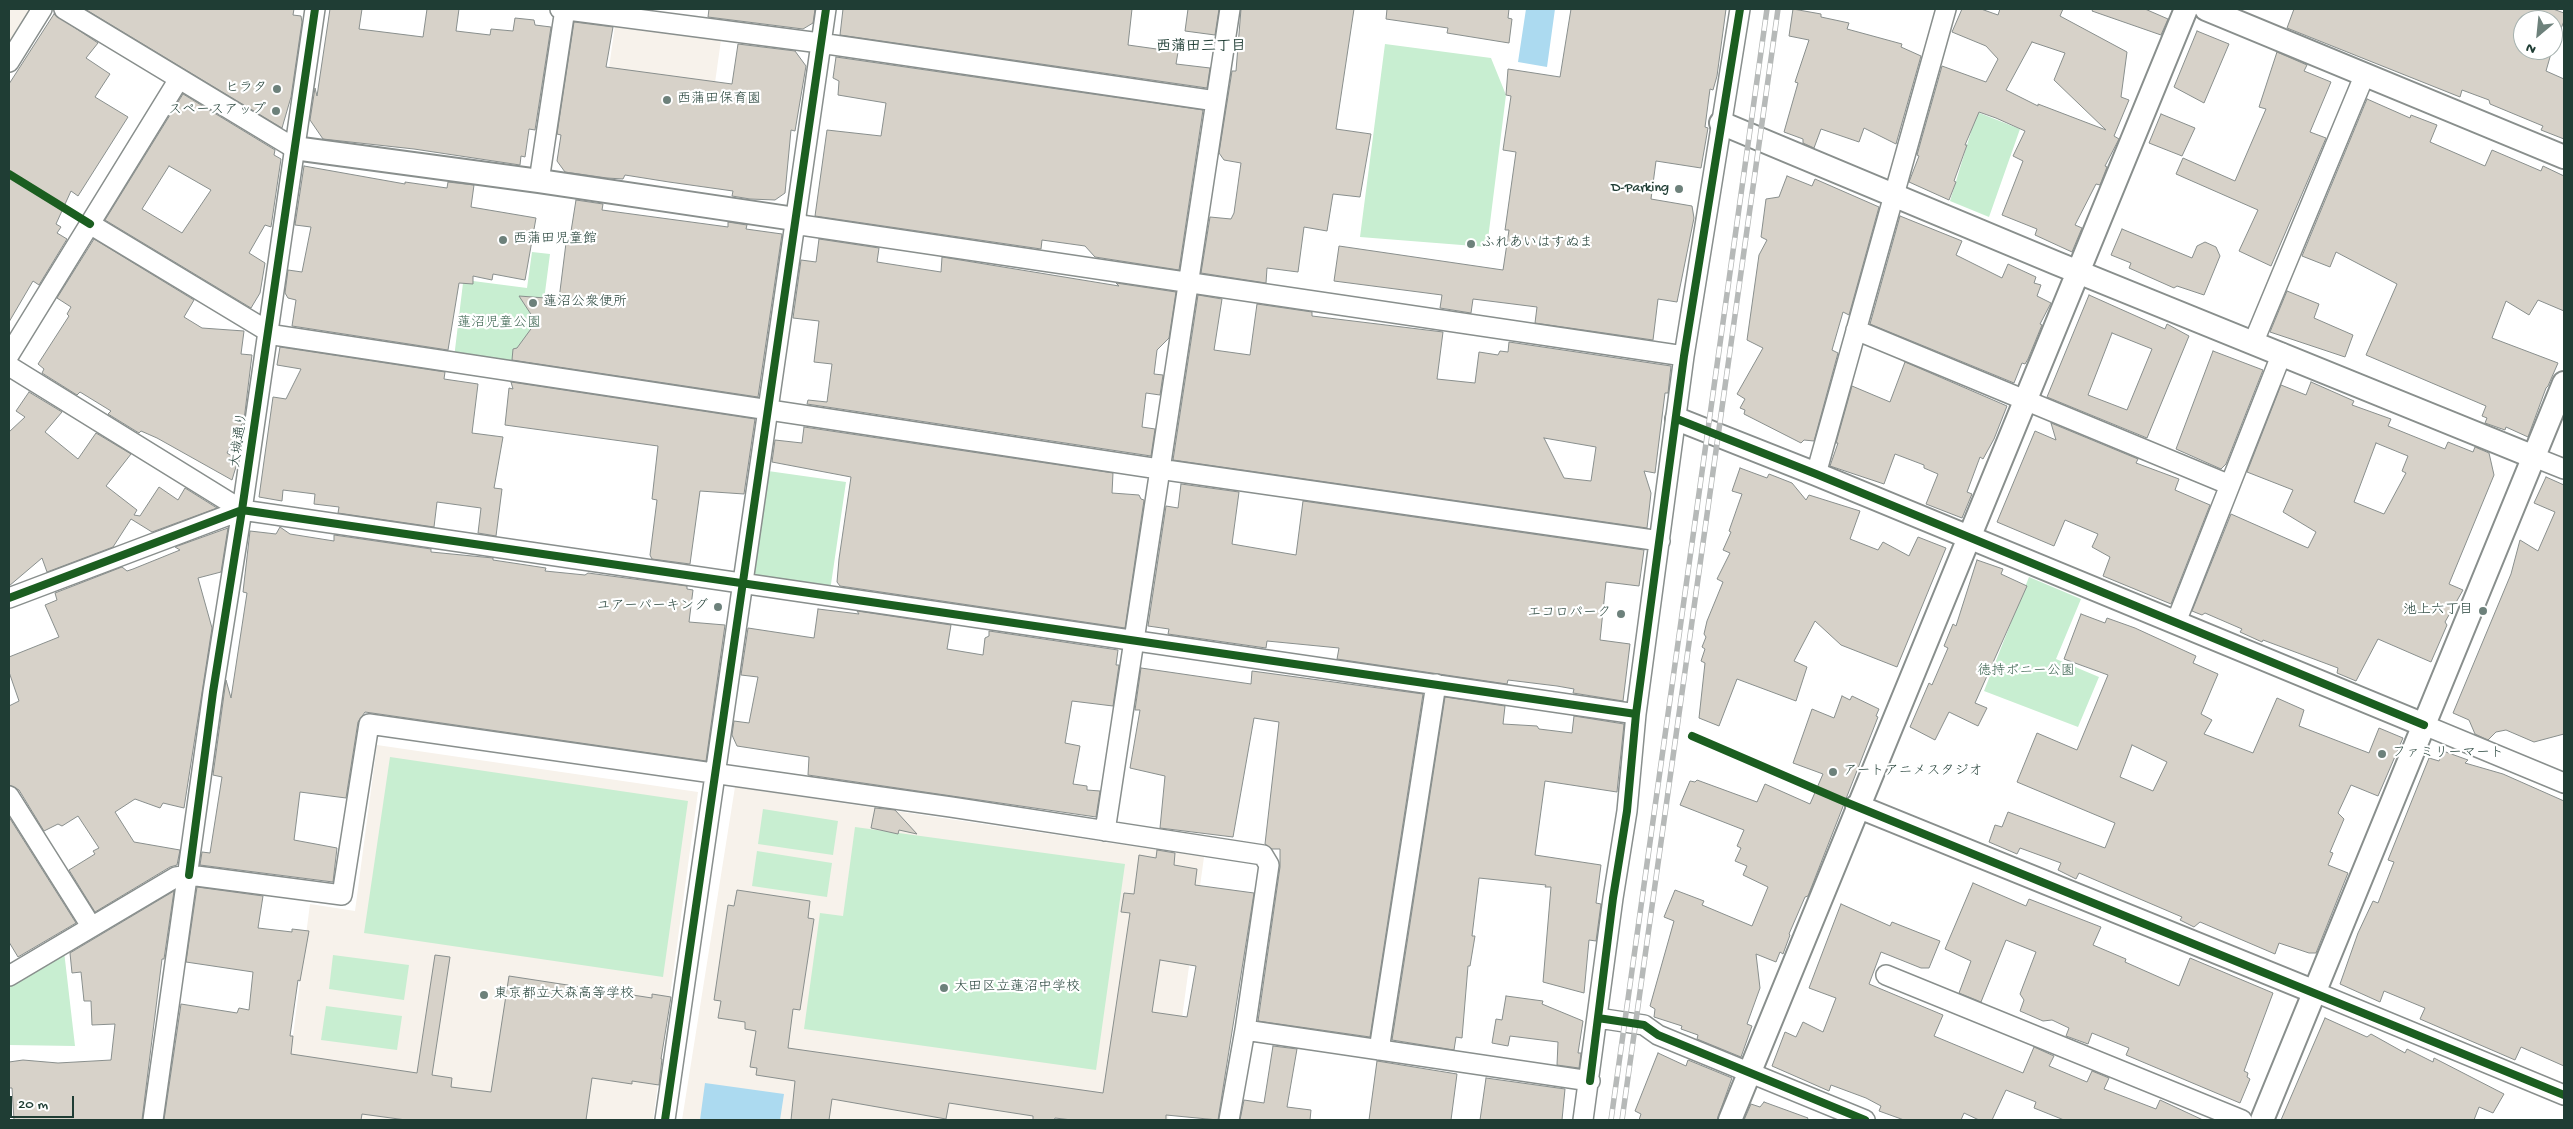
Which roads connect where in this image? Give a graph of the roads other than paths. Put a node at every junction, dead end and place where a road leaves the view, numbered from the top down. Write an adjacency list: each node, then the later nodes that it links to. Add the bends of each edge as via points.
1 (42, 9): 12 (street)
2 (64, 9): 14 (street)
3 (315, 9): 17 (street, 大城通り)
4 (563, 9): 11 (street); 19 (street)
5 (826, 9): 11 (street)
6 (1230, 9): 15 (street)
7 (1740, 9): 16 (street)
8 (1946, 9): 20 (street)
9 (2186, 9): 23 (street)
10 (2206, 9): 13 (street)
11 (820, 43): 15 (street); 21 (street)
12 (9, 62)
13 (2365, 74): 18 (street); 27 (street)
14 (179, 79): 17 (street); 22 (street)
15 (1216, 101): 24 (street)
16 (1721, 123): 20 (street); 30 (street)
17 (294, 148): 19 (street); 26 (street, 大城通り)
18 (2564, 157)
19 (539, 181): 21 (street)
20 (1894, 195): 23 (street); 25 (street)
21 (794, 221): 24 (street); 34 (street)
22 (90, 224): 26 (street); 29 (street)
23 (2078, 271): 27 (street); 33 (street)
24 (1189, 284): 30 (street); 37 (street)
25 (1856, 330): 33 (street); 39 (street)
26 (268, 333): 34 (street); 41 (street, 大城通り)
27 (2254, 341): 28 (street)
28 (2282, 353): 36 (street); 40 (street)
29 (9, 355)
30 (1684, 356): 35 (street)
31 (9, 366): 41 (street)
32 (2564, 383): 36 (street)
33 (2026, 400): 40 (street); 42 (street)
34 (768, 410): 37 (street); 44 (street)
35 (1677, 419): 39 (street); 43 (street)
36 (2534, 457): 38 (street); 50 (street)
37 (1159, 469): 43 (street); 47 (street)
38 (2564, 469)
39 (1816, 474): 42 (street)
40 (2230, 485): 46 (street)
41 (242, 510): 44 (street); 45 (street); 56 (street, 大城通り, via 213,692)
42 (1970, 539): 46 (street); 54 (street)
43 (1660, 541): 49 (street)
44 (744, 582): 47 (street); 51 (street)
45 (9, 598)
46 (2176, 622): 50 (street)
47 (1133, 641): 48 (street); 55 (street)
48 (1436, 684): 49 (street); 63 (street)
49 (1636, 714): 61 (street, via 1627,811)
50 (2424, 725): 52 (street); 60 (street)
51 (715, 775): 55 (street); 56 (street, via 369,724 342,895); 68 (street)
52 (2564, 783)
53 (9, 796): 57 (street)
54 (1857, 806): 60 (street); 64 (street)
55 (1105, 831): 62 (street, via 1263,855 1268,865)
56 (189, 875): 57 (street, via 170,880); 67 (street, 大城通り)
57 (91, 926): 59 (street)
58 (1886, 975): 73 (street)
59 (9, 976)
60 (2315, 992): 66 (street); 74 (street)
61 (1598, 1018): 64 (street, via 1644,1025 1658,1035); 65 (street)
62 (1245, 1030): 63 (street); 69 (street)
63 (1379, 1050): 65 (street)
64 (1749, 1073): 71 (street); 72 (street)
65 (1590, 1081): 70 (street)
66 (2564, 1095)
67 (153, 1120)
68 (665, 1120)
69 (1228, 1120)
70 (1583, 1120)
71 (1730, 1120)
72 (1864, 1120)
73 (2242, 1120)
74 (2262, 1120)

